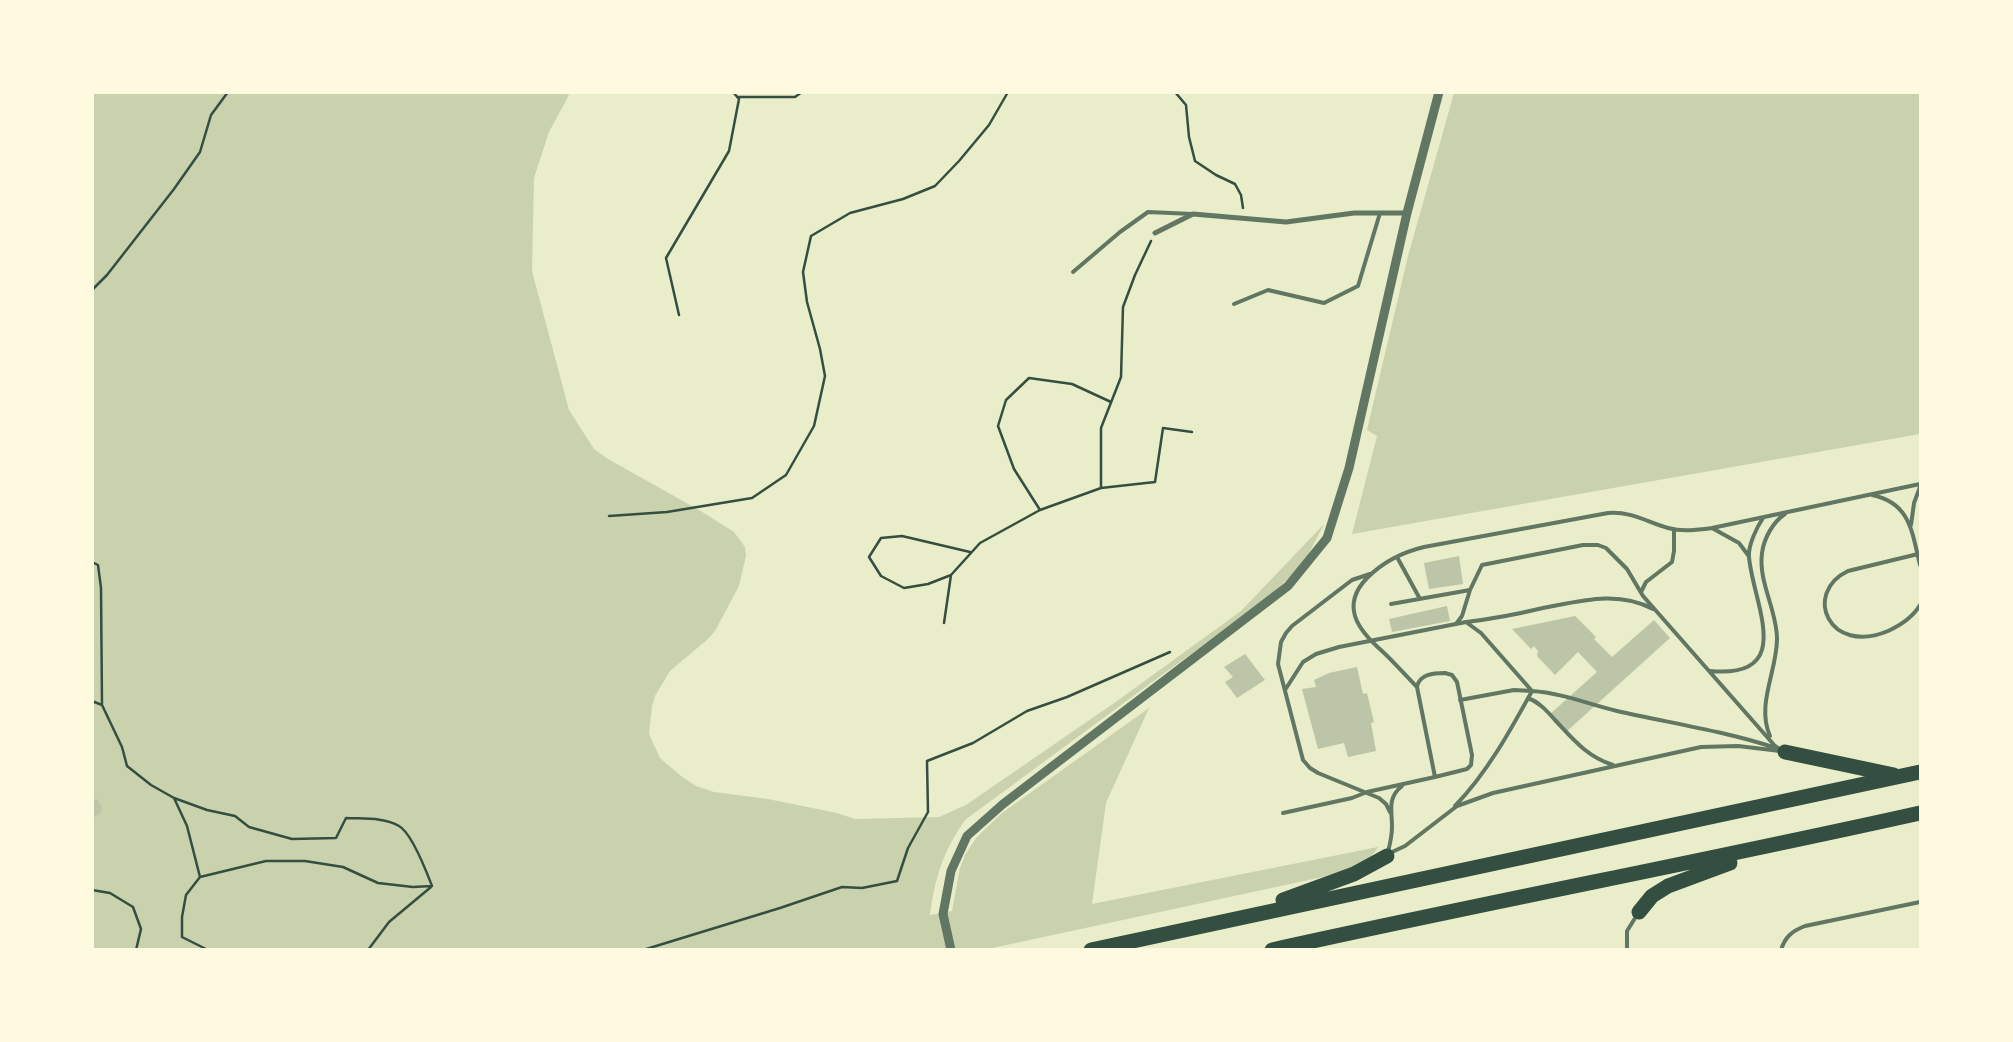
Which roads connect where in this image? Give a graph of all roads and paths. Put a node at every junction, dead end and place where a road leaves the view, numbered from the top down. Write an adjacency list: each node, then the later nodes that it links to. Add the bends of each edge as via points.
1 (228, 92): 14 (path, via 212,115 200,152 108,275)
2 (733, 92): 7 (path)
3 (802, 92): 7 (path, via 795,97)
4 (1008, 92): 24 (path, via 989,125 935,186 903,199 850,213 810,236 803,272 825,376 814,426 786,475 752,498 667,512)
5 (1175, 92): 11 (path, via 1186,105 1195,161 1235,184 1241,195)
6 (1439, 92): 9 (street)
7 (737, 97): 16 (path, via 729,151 666,258)
8 (1380, 213): 9 (street); 11 (street, via 1286,222); 15 (lane, via 1358,286 1324,303 1268,290)
9 (1407, 213): 80 (street, via 1349,468 1328,538 1288,586 1003,804 967,836 951,872 943,914)
10 (1193, 214): 11 (street); 12 (street); 13 (lane, via 1148,212)
11 (1245, 218)
12 (1155, 233): 17 (path, via 1123,307 1121,377)
13 (1073, 272)
14 (92, 290)
15 (1234, 304)
16 (679, 315)
17 (1111, 402): 20 (path, via 1101,428); 22 (path, via 1072,384 1029,378 1006,400 998,426 1014,468)
18 (1192, 432): 20 (path, via 1163,428 1156,482)
19 (1920, 485): 21 (lane); 26 (lane)
20 (1101, 488): 22 (path)
21 (1870, 494): 23 (lane); 26 (lane, via 1894,504 1906,516)
22 (1040, 510): 29 (path, via 980,543)
23 (1788, 512): 25 (lane); 56 (lane, via 1768,533 1761,556 1777,640 1766,700 1766,722 1771,739)
24 (608, 516)
25 (1763, 518): 27 (lane); 31 (lane)
26 (1911, 527): 30 (lane)
27 (1712, 528): 28 (lane); 31 (lane, via 1734,540)
28 (1674, 529): 32 (lane, via 1615,512 1424,547); 38 (lane, via 1672,562 1646,582)
29 (971, 552): 36 (path); 36 (path, via 902,536 881,538 869,557 881,576 904,588 928,584)
30 (1918, 554): 34 (lane); 41 (lane, via 1840,575 1830,585 1825,610 1837,630 1861,637 1895,628 1909,619)
31 (1748, 555): 48 (lane, via 1764,631 1763,648 1755,662 1742,671)
32 (1397, 557): 35 (lane); 39 (lane)
33 (92, 562): 55 (path, via 98,565 101,588)
34 (1920, 565)
35 (1372, 573): 46 (lane, via 1359,587 1354,603 1357,623); 50 (lane, via 1352,580 1286,632 1278,657)
36 (951, 575): 44 (path)
37 (1470, 590): 38 (lane, via 1482,565 1592,544 1603,546 1618,558); 39 (lane); 45 (lane, via 1462,616)
38 (1641, 594): 42 (lane)
39 (1420, 599): 40 (lane)
40 (1391, 604)
41 (1920, 605)
42 (1657, 612): 43 (lane, via 1640,604 1602,598); 48 (lane)
43 (1466, 622): 45 (lane); 51 (lane, via 1482,633)
44 (944, 624)
45 (1456, 624): 46 (lane)
46 (1370, 642): 49 (lane); 50 (lane, via 1324,651 1308,658)
47 (1170, 652): 79 (path, via 1027,711 973,743 927,761 928,812 908,848 897,881 862,888 842,887)
48 (1710, 671): 56 (lane, via 1775,746)
49 (1417, 687): 53 (lane, via 1423,677 1449,673 1455,679); 59 (lane)
50 (1285, 690): 62 (lane, via 1305,763 1318,773)
51 (1532, 691): 52 (lane); 53 (lane, via 1514,690); 56 (lane, via 1730,734)
52 (1528, 698): 57 (lane, via 1543,708 1584,750); 64 (lane, via 1476,782)
53 (1460, 700): 59 (lane, via 1471,747 1471,764 1460,772)
54 (92, 701): 55 (path)
55 (102, 705): 63 (path, via 122,746 127,766)
56 (1785, 752): 57 (lane, via 1710,746); 60 (highway)
57 (1615, 765): 64 (lane, via 1499,791)
58 (1920, 772): 60 (highway)
59 (1435, 777): 61 (lane)
60 (1900, 777): 75 (highway)
61 (1404, 785): 62 (lane); 65 (lane, via 1392,798)
62 (1367, 792): 65 (lane, via 1383,801); 67 (lane)
63 (174, 798): 70 (path, via 188,826); 71 (path, via 235,816 248,827 292,839 336,838 346,818 381,820 401,826 425,867)
64 (1452, 809): 69 (lane, via 1405,846)
65 (1390, 812): 69 (lane, via 1392,834)
66 (1920, 813): 68 (highway)
67 (1284, 814)
68 (1798, 840): 74 (highway, via 1673,884 1652,896); 82 (highway)
69 (1386, 856): 75 (highway, via 1346,877)
70 (200, 877): 71 (path, via 266,861 305,861 342,866 378,883); 77 (path, via 186,895 182,936)
71 (432, 886): 78 (path, via 389,922)
72 (92, 890): 76 (path, via 110,893 133,907 141,929)
73 (1920, 902): 84 (lane, via 1805,926 1790,934)
74 (1639, 912): 83 (lane, via 1627,930)
75 (1235, 918): 81 (highway)
76 (136, 950)
77 (208, 950)
78 (368, 950)
79 (643, 950)
80 (951, 950)
81 (1091, 950)
82 (1272, 950)
83 (1627, 950)
84 (1780, 950)

